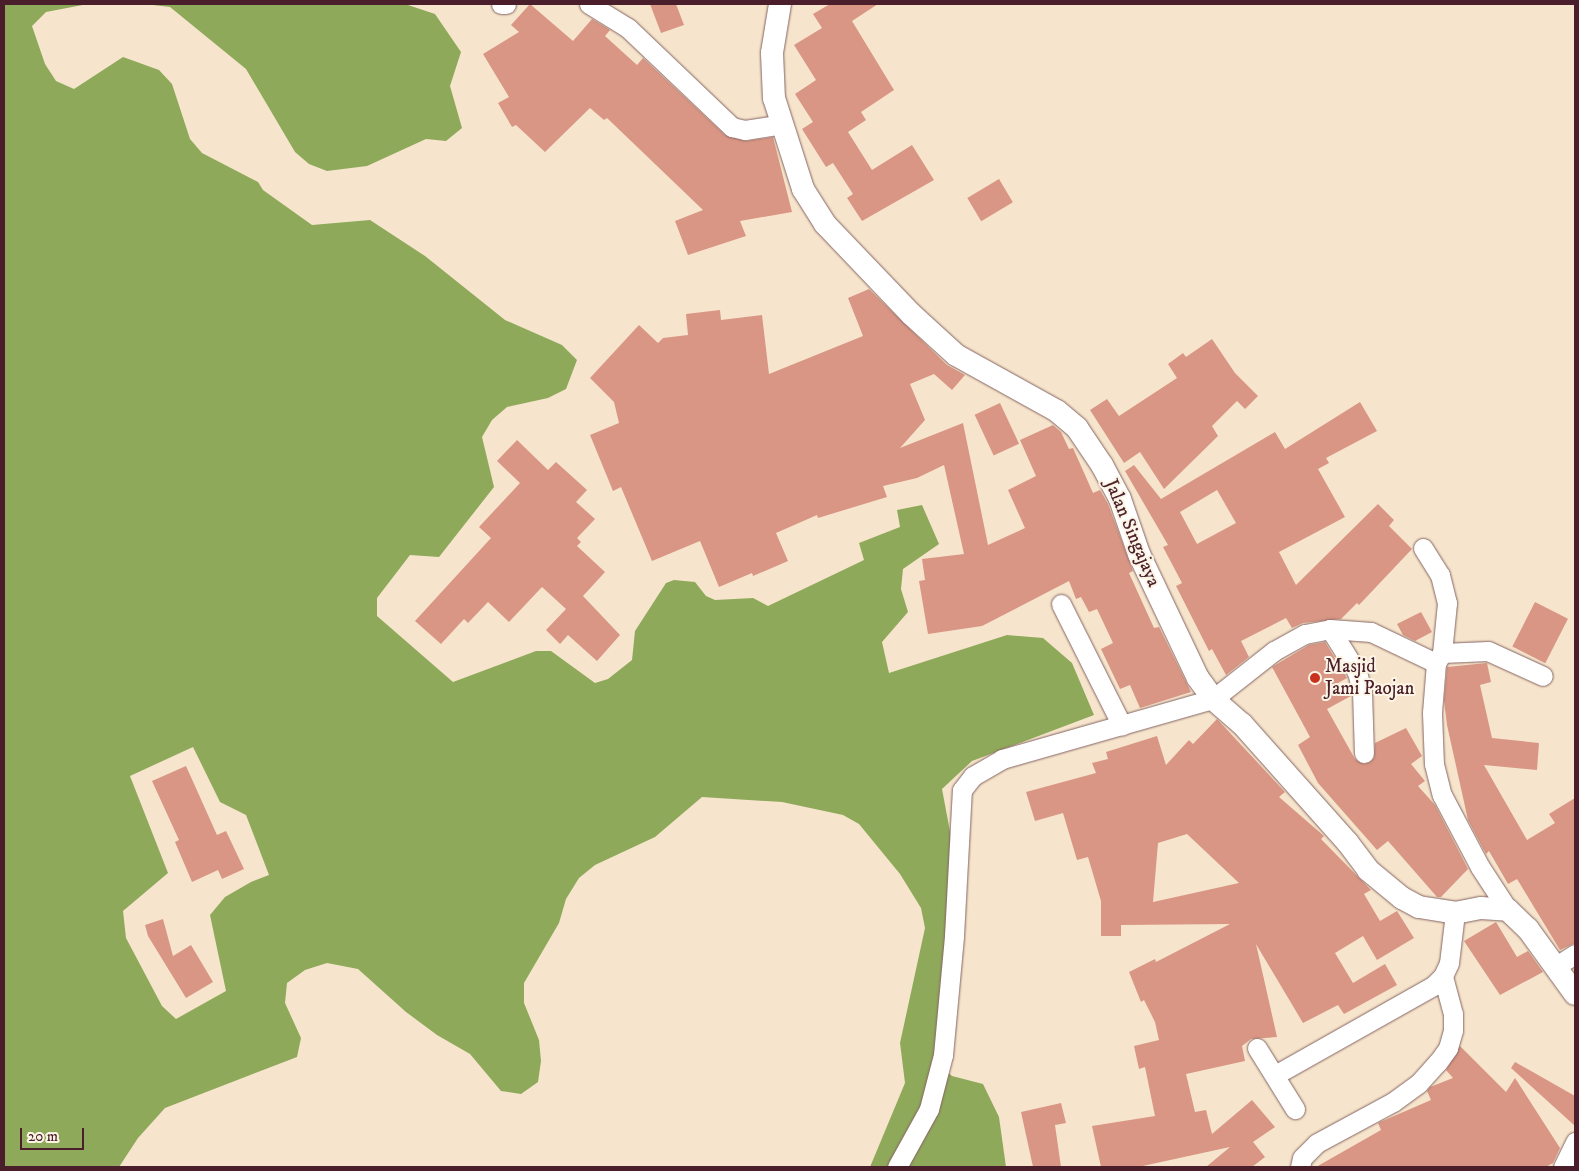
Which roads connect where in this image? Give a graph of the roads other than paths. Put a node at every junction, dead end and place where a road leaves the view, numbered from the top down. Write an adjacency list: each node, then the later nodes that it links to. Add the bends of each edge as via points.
1 (501, 4): 2 (street)
2 (506, 4)
3 (589, 4): 5 (street, via 628,28 732,127 745,130)
4 (780, 4): 5 (street, Jalan Singajaya, via 772,77)
5 (783, 124): 11 (street, Jalan Singajaya, via 802,189 825,224 859,260 956,355 1057,411 1077,428 1090,445 1120,500 1182,648)
6 (1423, 548): 9 (street, via 1440,575 1447,603)
7 (1061, 604): 12 (street)
8 (1330, 629): 9 (street, via 1371,632); 11 (street, via 1290,640); 13 (street, via 1357,672 1362,691)
9 (1439, 658): 10 (street, via 1488,651); 14 (street, via 1432,713 1434,756 1442,795 1480,867)
10 (1543, 676)
11 (1213, 698): 12 (street); 15 (street, Jalan Singajaya, via 1242,724 1368,870 1402,898 1419,907)
12 (1122, 726): 24 (street, via 1002,759 973,776 962,790 943,1055 929,1109)
13 (1364, 753)
14 (1508, 910): 15 (street, Jalan Singajaya, via 1489,908); 17 (street, via 1528,929)
15 (1455, 913): 18 (street, via 1449,963)
16 (1575, 954): 17 (street)
17 (1556, 966): 19 (street)
18 (1443, 976): 21 (street, via 1412,999); 25 (street, via 1453,1014 1453,1030 1448,1048 1438,1062 1418,1084 1393,1102 1317,1143 1302,1158)
19 (1575, 994)
20 (1257, 1048): 21 (street)
21 (1275, 1075): 22 (street)
22 (1295, 1109)
23 (1575, 1142): 26 (street)
24 (897, 1167)
25 (1300, 1167)
26 (1563, 1167)

